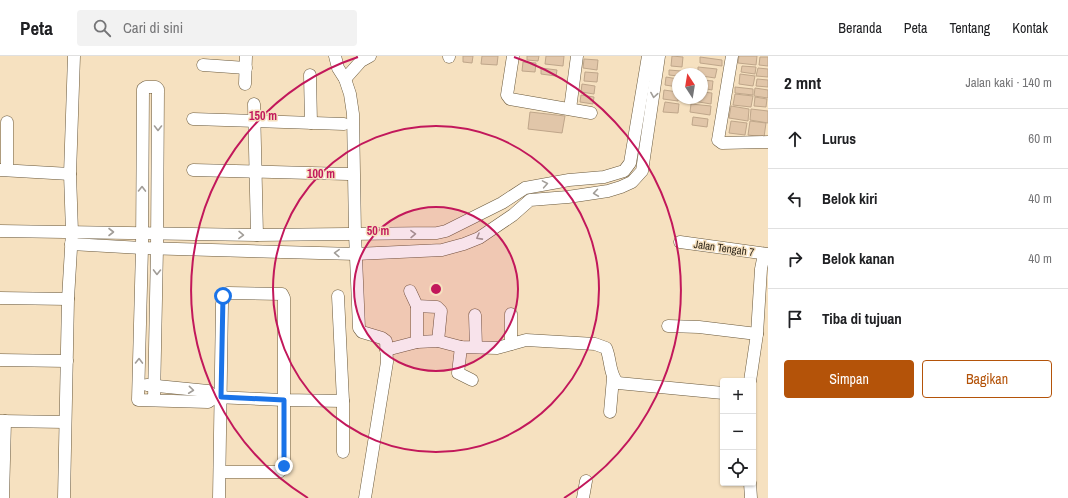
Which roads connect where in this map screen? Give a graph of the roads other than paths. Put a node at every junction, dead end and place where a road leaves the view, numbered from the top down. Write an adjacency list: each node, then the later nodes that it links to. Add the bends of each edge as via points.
1 (74, 56): 26 (street)
2 (335, 56): 12 (street, via 338,68)
3 (370, 56): 12 (street, via 361,61)
4 (513, 56): 15 (street, via 507,95 510,99)
5 (577, 56): 15 (street)
6 (648, 56): 28 (street, one-way to 6, via 604,177 624,171 630,162)
7 (659, 56): 29 (street, one-way to 29, via 642,171 632,182 608,191)
8 (732, 56): 22 (street, via 718,140 722,143)
9 (246, 62): 10 (street); 13 (street)
10 (203, 66)
11 (310, 75): 20 (street)
12 (345, 78): 33 (street, via 353,114)
13 (245, 84)
14 (254, 104): 18 (street)
15 (570, 109): 16 (street)
16 (591, 113)
17 (193, 119): 18 (street)
18 (255, 121): 20 (street); 25 (street)
19 (6, 122): 23 (street)
20 (311, 123): 21 (street)
21 (344, 124)
22 (768, 142)
23 (4, 170): 26 (street)
24 (193, 170): 25 (street)
25 (256, 172): 27 (street); 34 (street)
26 (70, 174): 35 (street)
27 (348, 174)
28 (525, 188): 29 (street); 33 (street, one-way to 28, via 446,231)
29 (530, 200): 39 (street, one-way to 39, via 479,238 453,248)
30 (0, 231): 35 (street)
31 (142, 232): 32 (street); 32 (street, one-way to 32, via 143,89 156,87); 35 (street, one-way to 31); 37 (street)
32 (157, 234): 34 (street, one-way to 34); 38 (street)
33 (355, 234): 34 (street); 39 (street)
34 (257, 235)
35 (72, 238): 37 (street); 44 (street)
36 (680, 242): 40 (street, Jalan Tengah 7)
37 (142, 248): 38 (street); 61 (street, one-way to 37)
38 (157, 248): 39 (street, one-way to 38); 62 (street, one-way to 62)
39 (356, 254): 55 (street, via 359,328 362,332 385,339)
40 (766, 254): 49 (street, via 761,269)
41 (410, 291): 45 (street)
42 (338, 296): 69 (street)
43 (0, 298): 44 (street)
44 (68, 300): 57 (street)
45 (417, 306): 50 (street, via 437,307 441,311); 51 (street)
46 (511, 314): 52 (street)
47 (475, 316): 54 (street)
48 (668, 326): 49 (street)
49 (757, 334): 59 (street)
50 (438, 341): 51 (street); 53 (street)
51 (418, 342): 55 (street)
52 (511, 344): 54 (street, via 497,348); 58 (street, via 526,340 595,344 606,348)
53 (461, 347): 54 (street); 60 (street, via 458,373)
54 (476, 347)
55 (386, 350): 80 (street, via 388,362)
56 (0, 360): 57 (street)
57 (67, 361): 72 (street)
58 (613, 378): 64 (street, via 618,383); 70 (street)
59 (750, 378)
60 (472, 380)
61 (139, 385): 62 (street); 66 (street, via 138,400)
62 (154, 386): 63 (street); 66 (street)
63 (168, 387): 65 (street, one-way to 65, via 208,391); 68 (street)
64 (720, 393)
65 (217, 397): 67 (street); 67 (street, via 223,296 228,293 282,294); 68 (street, via 208,402); 74 (street)
66 (154, 400): 68 (street)
67 (284, 400): 69 (street); 74 (street, via 283,470)
68 (167, 401)
69 (343, 401): 73 (street)
70 (610, 412)
71 (3, 421): 72 (street); 77 (street)
72 (65, 422): 78 (street)
73 (343, 452)
74 (220, 472): 79 (street)
75 (586, 481): 81 (street)
76 (750, 486): 82 (street)
77 (3, 498)
78 (64, 498)
79 (219, 498)
80 (365, 498)
81 (583, 498)
82 (751, 498)

